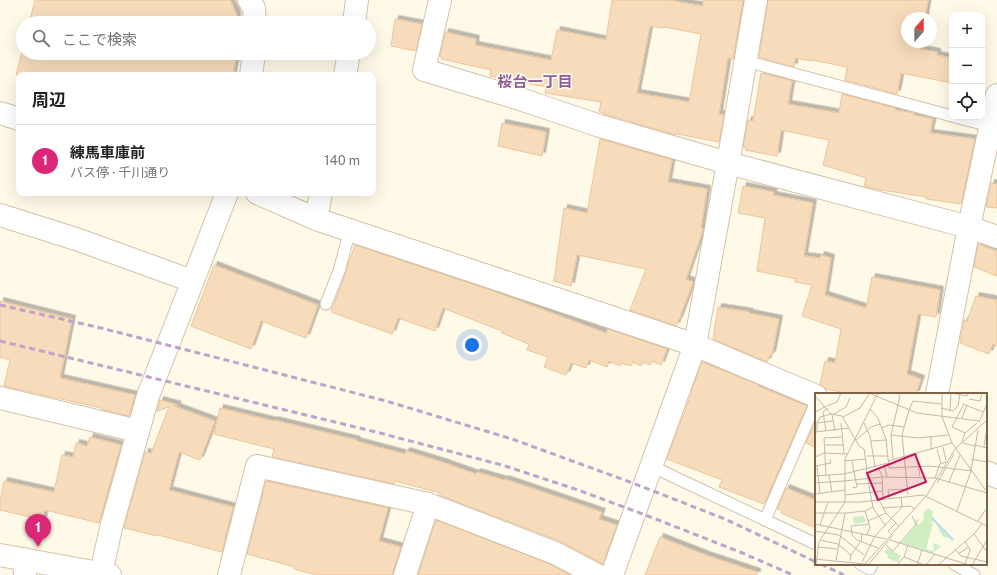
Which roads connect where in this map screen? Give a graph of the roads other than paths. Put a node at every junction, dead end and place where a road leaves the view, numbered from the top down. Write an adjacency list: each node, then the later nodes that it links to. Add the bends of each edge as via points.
1 (249, 0): 5 (street, via 254,8)
2 (357, 0): 6 (street)
3 (440, 0): 18 (street, via 424,70 600,126)
4 (756, 0): 9 (street)
5 (255, 16)
6 (355, 16)
7 (253, 60): 10 (street)
8 (348, 60): 11 (street)
9 (745, 61): 14 (lane); 18 (street)
10 (251, 72)
11 (346, 72)
12 (997, 95): 17 (street)
13 (0, 114): 15 (street)
14 (949, 115)
15 (16, 118)
16 (967, 120): 17 (lane)
17 (990, 126): 24 (street)
18 (728, 163): 24 (street); 29 (street)
19 (226, 196): 27 (street)
20 (264, 196): 23 (street)
21 (320, 196): 23 (street)
22 (0, 215): 27 (street)
23 (316, 219): 25 (street)
24 (969, 227): 26 (street); 30 (street)
25 (350, 230): 28 (lane); 29 (street)
26 (997, 237)
27 (192, 281): 34 (street, via 148,396)
28 (326, 304)
29 (695, 345): 31 (street); 35 (street)
30 (937, 393)
31 (815, 396)
32 (0, 398): 34 (street)
33 (815, 404): 39 (lane)
34 (138, 431): 46 (street, via 111,528)
35 (651, 466): 39 (lane); 50 (street)
36 (987, 472): 37 (street)
37 (997, 477)
38 (428, 504): 47 (street, via 258,466); 48 (street); 49 (street, via 555,553)
39 (765, 520): 40 (lane)
40 (815, 544)
41 (0, 555): 45 (street)
42 (862, 565): 43 (lane, via 870,569)
43 (872, 565)
44 (956, 565): 51 (lane)
45 (24, 567): 46 (street)
46 (106, 574)
47 (229, 575)
48 (405, 575)
49 (597, 575)
50 (612, 575)
51 (974, 575)

